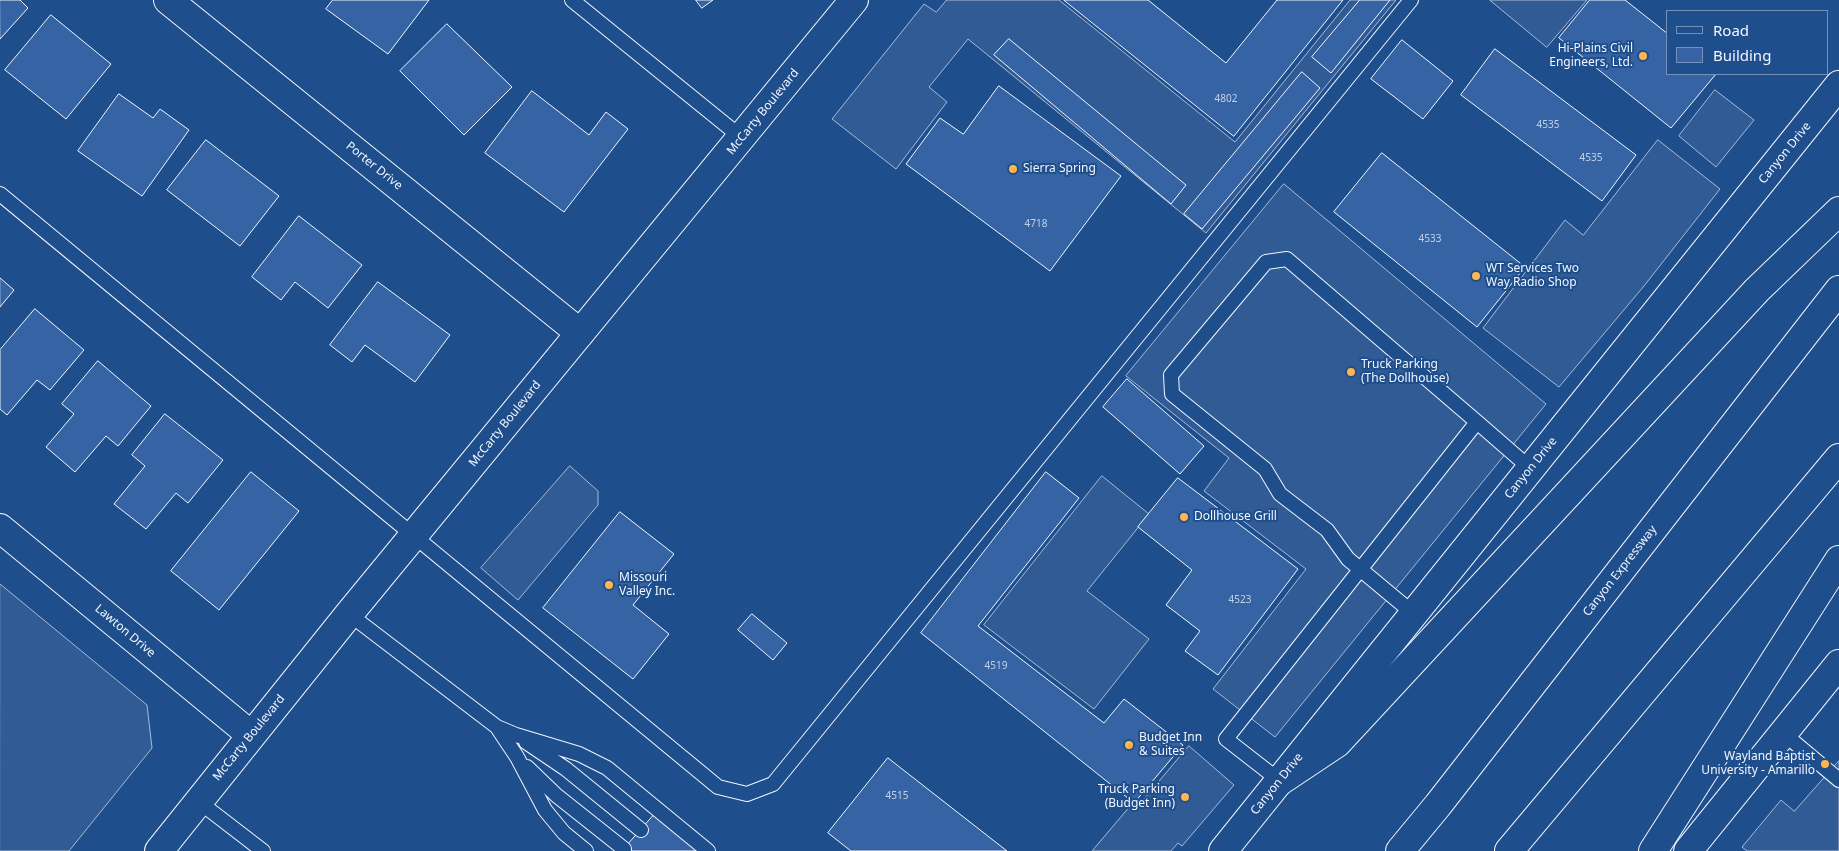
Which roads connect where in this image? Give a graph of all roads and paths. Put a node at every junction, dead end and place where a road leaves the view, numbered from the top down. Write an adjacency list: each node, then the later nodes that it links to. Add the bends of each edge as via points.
1 (168, 0): 10 (main road, Porter Drive)
2 (572, 0): 6 (lane)
3 (854, 0): 6 (main road, McCarty Boulevard)
4 (1411, 0): 15 (lane, via 773,784 747,794 718,787)
5 (1839, 85): 13 (main road, Canyon Drive)
6 (742, 138): 10 (main road, McCarty Boulevard)
7 (0, 194): 15 (lane)
8 (1839, 211): 27 (main road, via 1757,290 1337,743)
9 (1839, 290): 36 (main road, Canyon Expressway)
10 (580, 333): 15 (main road, McCarty Boulevard)
11 (1477, 422): 13 (lane); 17 (lane); 17 (lane, via 1287,259 1266,262 1170,375 1172,394 1265,469 1280,494 1327,530 1348,559)
12 (1839, 458): 37 (main road)
13 (1531, 469): 19 (main road, Canyon Drive)
14 (0, 528): 23 (main road, Lawton Drive)
15 (414, 535): 18 (main road, McCarty Boulevard)
16 (1839, 560): 38 (main road)
17 (1361, 569): 19 (lane); 27 (lane, via 1226,739)
18 (349, 614): 21 (lane); 23 (main road, McCarty Boulevard)
19 (1414, 614): 27 (main road, Canyon Drive)
20 (1839, 664): 22 (main road)
21 (497, 727): 24 (lane); 25 (lane)
22 (1783, 733): 26 (lane); 39 (main road)
23 (251, 735): 28 (main road, McCarty Boulevard)
24 (516, 735): 29 (lane); 34 (lane, via 579,754 606,768)
25 (517, 757): 30 (lane, via 556,795); 33 (lane, via 546,810 564,833)
26 (1839, 780)
27 (1280, 781): 35 (main road, Canyon Drive)
28 (198, 801): 31 (main road, McCarty Boulevard); 32 (lane)
29 (641, 830)
30 (624, 848)
31 (159, 851)
32 (263, 851)
33 (586, 851)
34 (708, 851)
35 (1223, 851)
36 (1400, 851)
37 (1509, 851)
38 (1653, 851)
39 (1688, 851)

